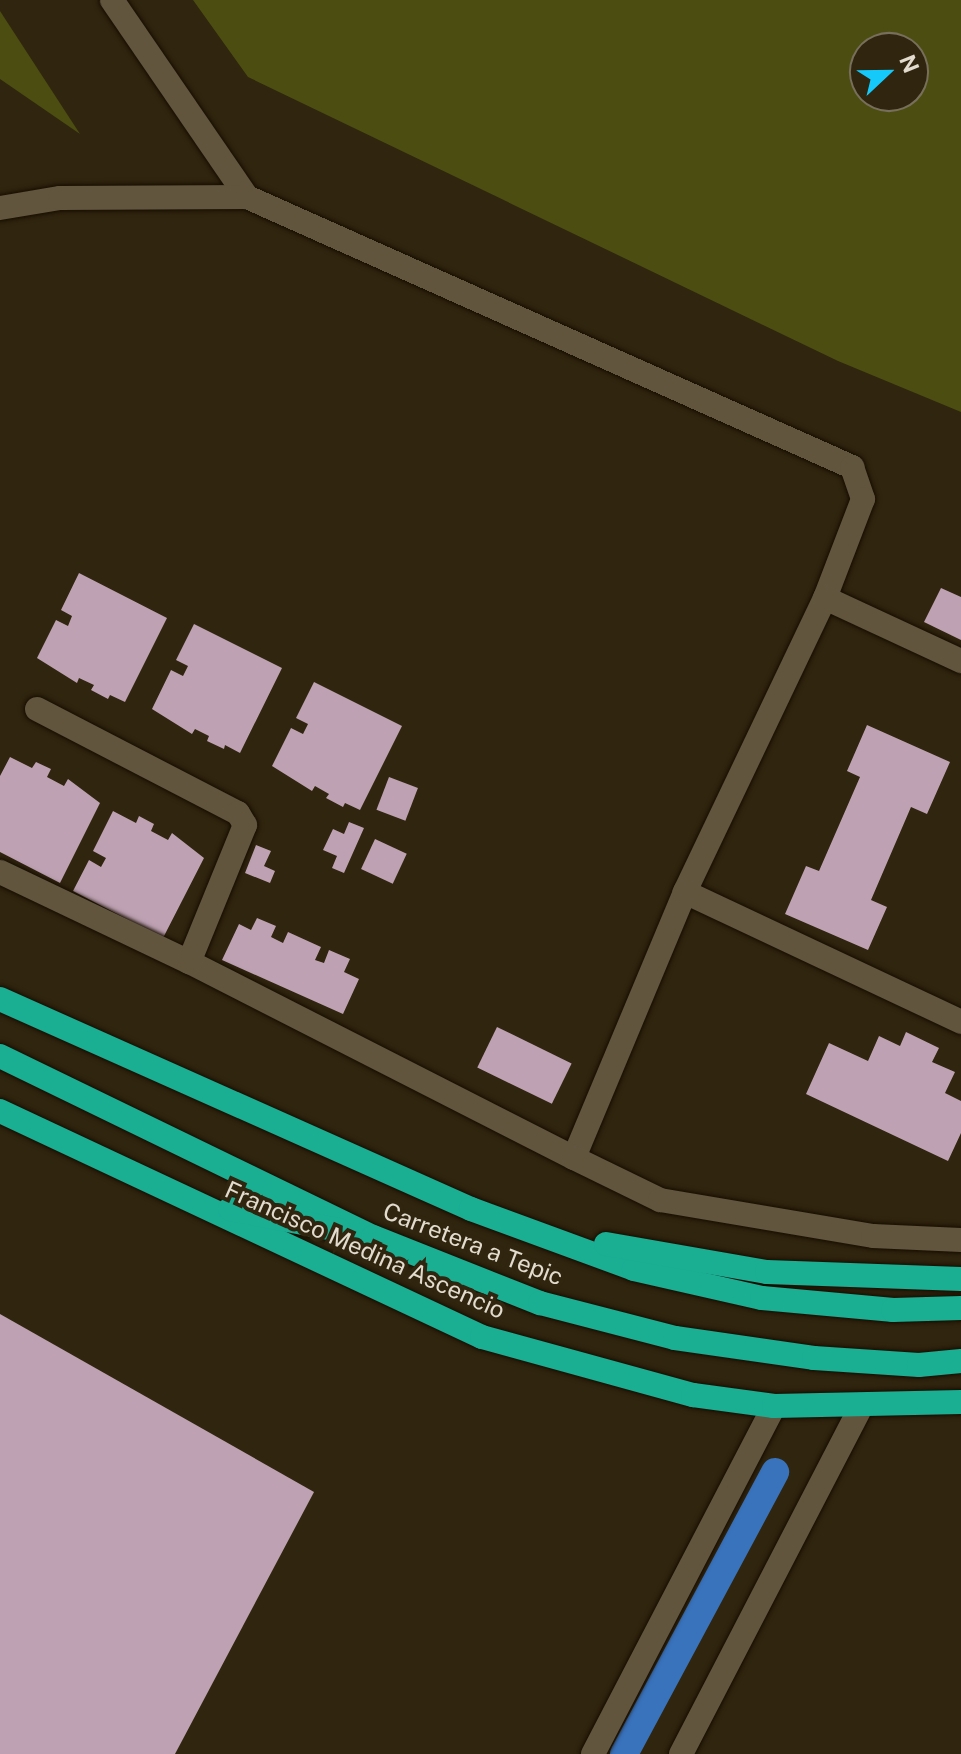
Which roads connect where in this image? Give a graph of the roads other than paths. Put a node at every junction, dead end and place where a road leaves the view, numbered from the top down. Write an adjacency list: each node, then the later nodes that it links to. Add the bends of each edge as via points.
1 (112, 0): 2 (street)
2 (247, 197): 3 (street, via 60,198); 4 (street, via 852,467 863,499)
3 (0, 208)
4 (825, 598): 5 (street); 8 (street)
5 (961, 661)
6 (37, 709): 9 (street, via 238,813 245,825)
7 (0, 872): 9 (street)
8 (685, 892): 11 (street); 14 (street)
9 (189, 962): 14 (street)
10 (0, 999): 16 (highway, Carretera a Tepic)
11 (961, 1022)
12 (0, 1056): 17 (highway, Carretera a Tepic)
13 (0, 1111): 15 (highway, Francisco Medina Ascencio)
14 (574, 1158): 18 (street, via 660,1200 873,1236)
15 (193, 1202): 17 (highway); 23 (highway, Francisco Medina Ascencio, via 482,1337 693,1395)
16 (471, 1209): 19 (highway, via 639,1253 706,1264 851,1278); 20 (highway, Carretera a Tepic, via 634,1269 762,1298 893,1310)
17 (373, 1237): 21 (highway, Carretera a Tepic, via 540,1303 675,1338 814,1358 919,1365)
18 (961, 1240)
19 (961, 1279)
20 (961, 1308)
21 (961, 1361)
22 (961, 1402): 24 (highway, Francisco Medina Ascencio)
23 (774, 1406): 24 (highway, Francisco Medina Ascencio); 25 (street)
24 (861, 1407): 26 (street)
25 (593, 1754)
26 (681, 1754)

